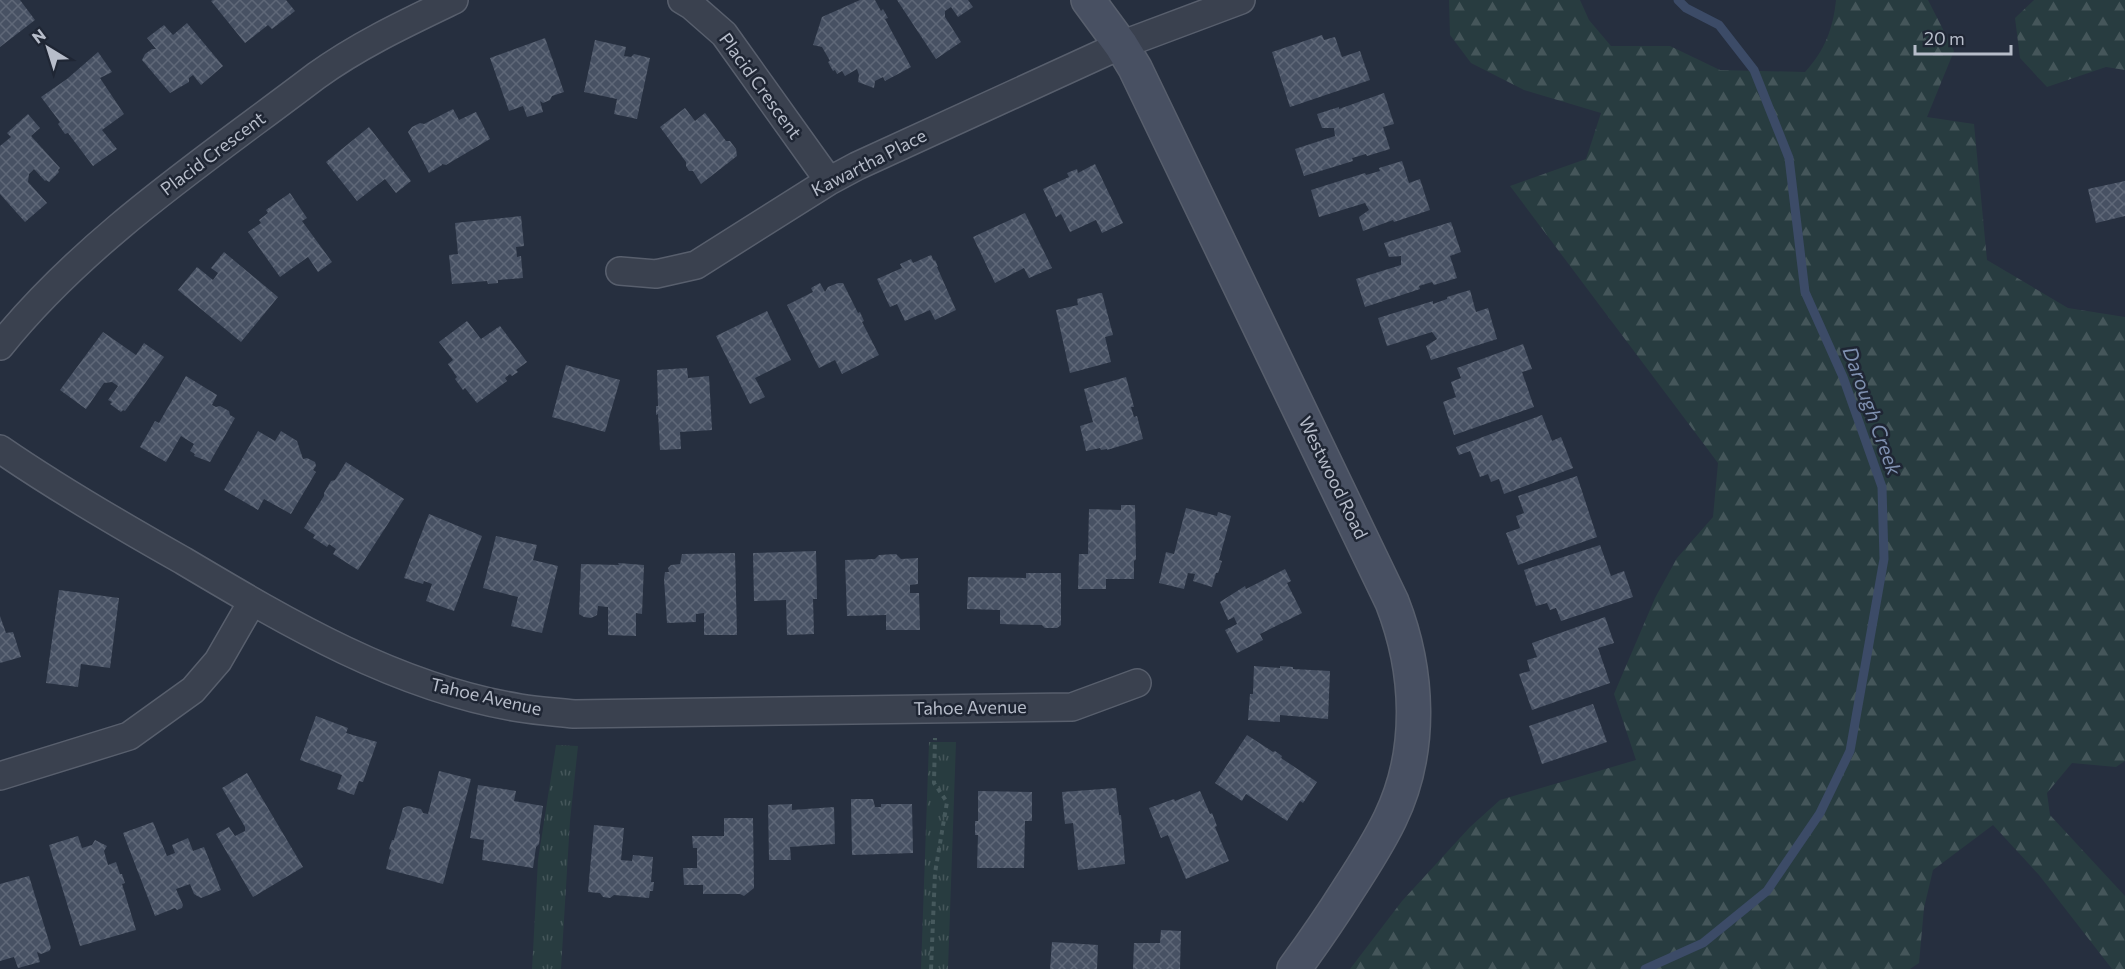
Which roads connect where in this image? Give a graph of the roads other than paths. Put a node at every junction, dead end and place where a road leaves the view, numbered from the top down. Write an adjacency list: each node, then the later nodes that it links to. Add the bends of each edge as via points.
1 (454, 0): 8 (street, Placid Crescent, via 346,54 259,119 118,227 45,295)
2 (682, 0): 6 (street, Placid Crescent, via 724,34)
3 (1088, 0): 5 (street, Westwood Road)
4 (1241, 0): 5 (street, Kawartha Place)
5 (1121, 45): 6 (street, Kawartha Place); 13 (street, Westwood Road, via 1392,602 1409,661 1414,715 1402,789 1371,855)
6 (829, 181): 7 (street, Kawartha Place, via 696,265 656,274)
7 (620, 272)
8 (0, 346)
9 (0, 449): 10 (street, Tahoe Avenue, via 40,477)
10 (252, 602): 11 (street, Tahoe Avenue, via 352,654 411,679 520,708 574,714 1072,707); 12 (street, via 218,661 193,690 129,736)
11 (1137, 682)
12 (0, 776)
13 (1294, 969)

